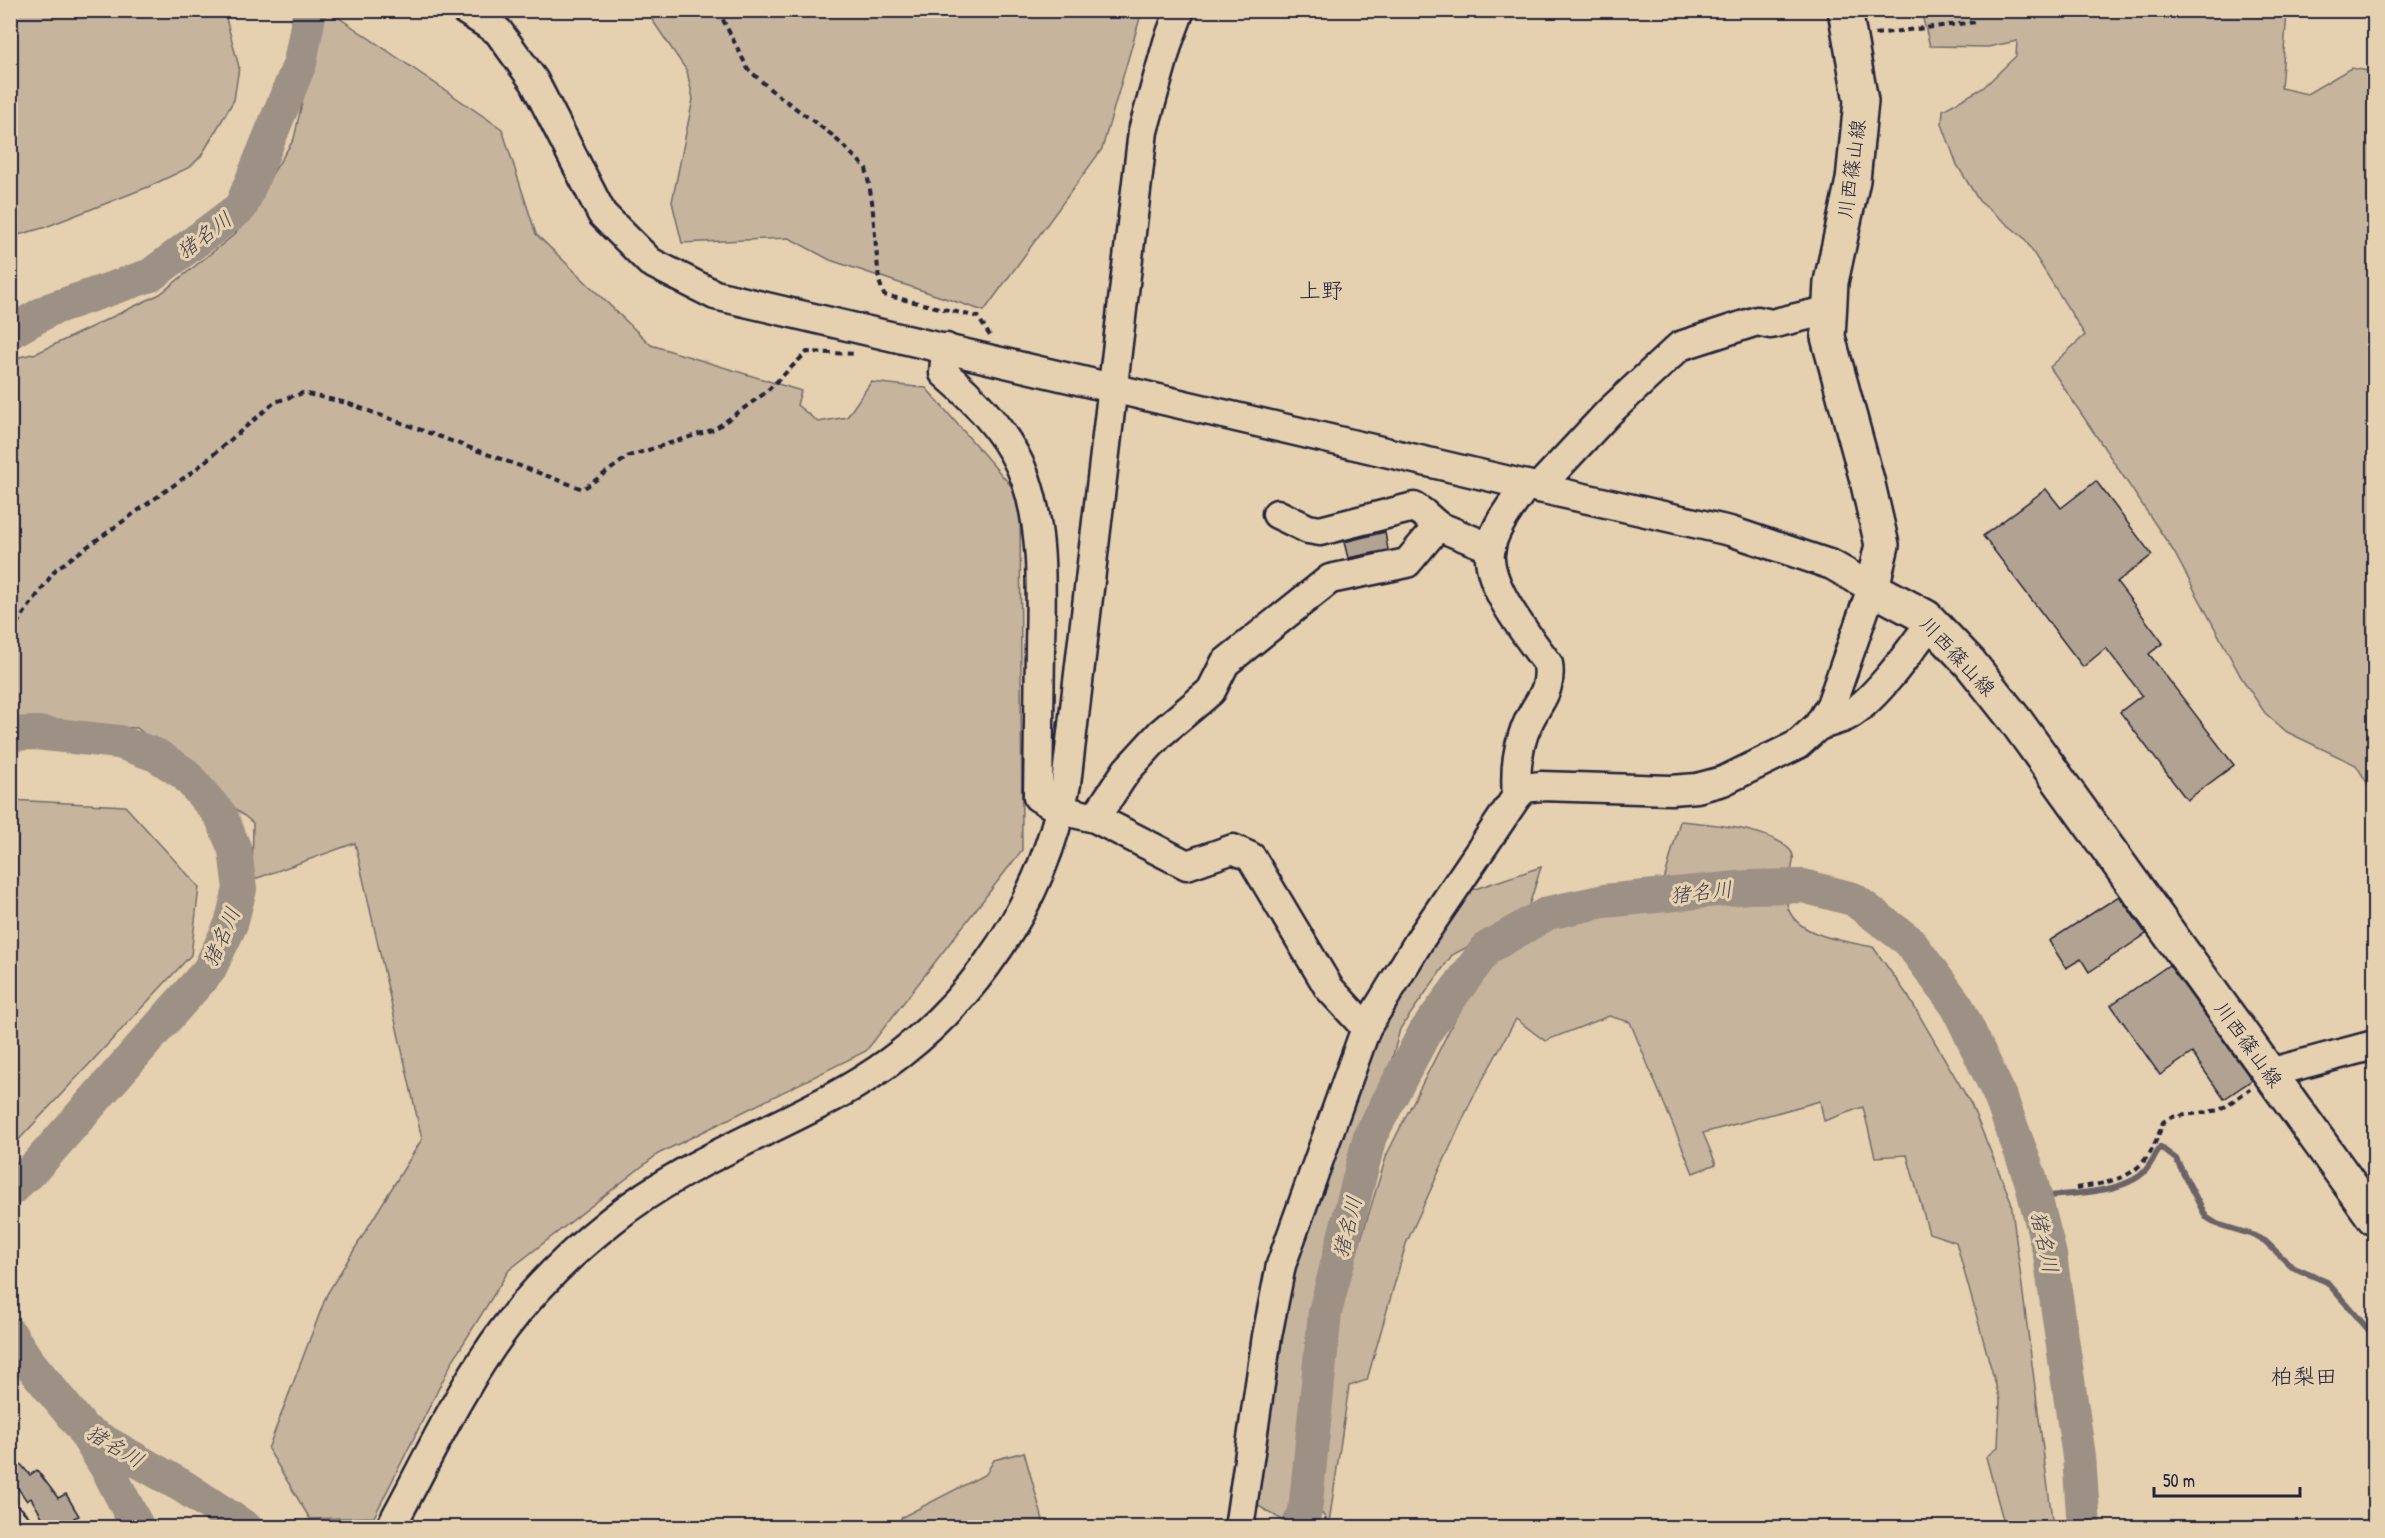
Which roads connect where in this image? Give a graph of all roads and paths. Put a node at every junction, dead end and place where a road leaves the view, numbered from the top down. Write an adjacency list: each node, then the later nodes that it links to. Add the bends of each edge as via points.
1 (465, 10): 7 (street, via 498,30 534,81 602,214 650,262 715,295)
2 (718, 10): 9 (path, via 748,69 832,135 866,168 884,295 978,317 989,334)
3 (1180, 10): 10 (street, via 1143,131)
4 (1976, 22): 5 (path)
5 (1847, 24): 6 (main road, 川西篠山線, via 1861,101 1853,180 1831,282)
6 (1830, 310): 11 (street, via 1771,324 1757,321 1680,346); 15 (main road, 川西篠山線, via 1828,337 1882,545)
7 (946, 348): 9 (street); 20 (street, via 944,373 975,400 1006,439 1025,478 1037,520 1041,590 1038,797)
8 (864, 356): 17 (path, via 807,352 765,393 715,429 629,456 583,489 347,403 303,393 275,402 195,471 56,569)
9 (996, 360): 10 (street)
10 (1111, 388): 11 (street); 20 (street)
11 (1532, 487): 14 (street, via 1501,522); 15 (street, via 1730,531 1832,565)
12 (1277, 513): 13 (street, via 1320,531 1414,507)
13 (1438, 526): 14 (street); 21 (street, via 1407,563 1330,579 1225,663 1211,691 1161,733 1127,771)
14 (1491, 548): 19 (street, via 1500,594 1548,664 1550,676 1519,751)
15 (1872, 588): 16 (main road, 川西篠山線); 18 (street, via 1832,705)
16 (1931, 622): 18 (street, via 1902,662 1865,702 1847,716); 24 (main road, 川西篠山線, via 2016,721)
17 (10, 633)
18 (1818, 726): 19 (street, via 1797,745 1723,781 1697,788 1541,786 1525,788)
19 (1517, 796): 22 (street)
20 (1060, 810): 21 (street); 29 (street, via 1037,880 1015,923 960,1000 886,1065 835,1096 723,1149 664,1184 612,1220 570,1256 505,1328 477,1369)
21 (1095, 818): 22 (street, via 1186,865 1233,849 1251,857 1329,988)
22 (1366, 1028): 30 (street, via 1281,1265)
23 (2374, 1046): 24 (street)
24 (2269, 1073): 25 (path, via 2220,1110 2172,1117 2163,1122 2146,1159 2126,1178); 26 (main road, 川西篠山線)
25 (2076, 1188)
26 (2374, 1218)
27 (10, 1519): 28 (street)
28 (18, 1527)
29 (390, 1527)
30 (1239, 1527)

